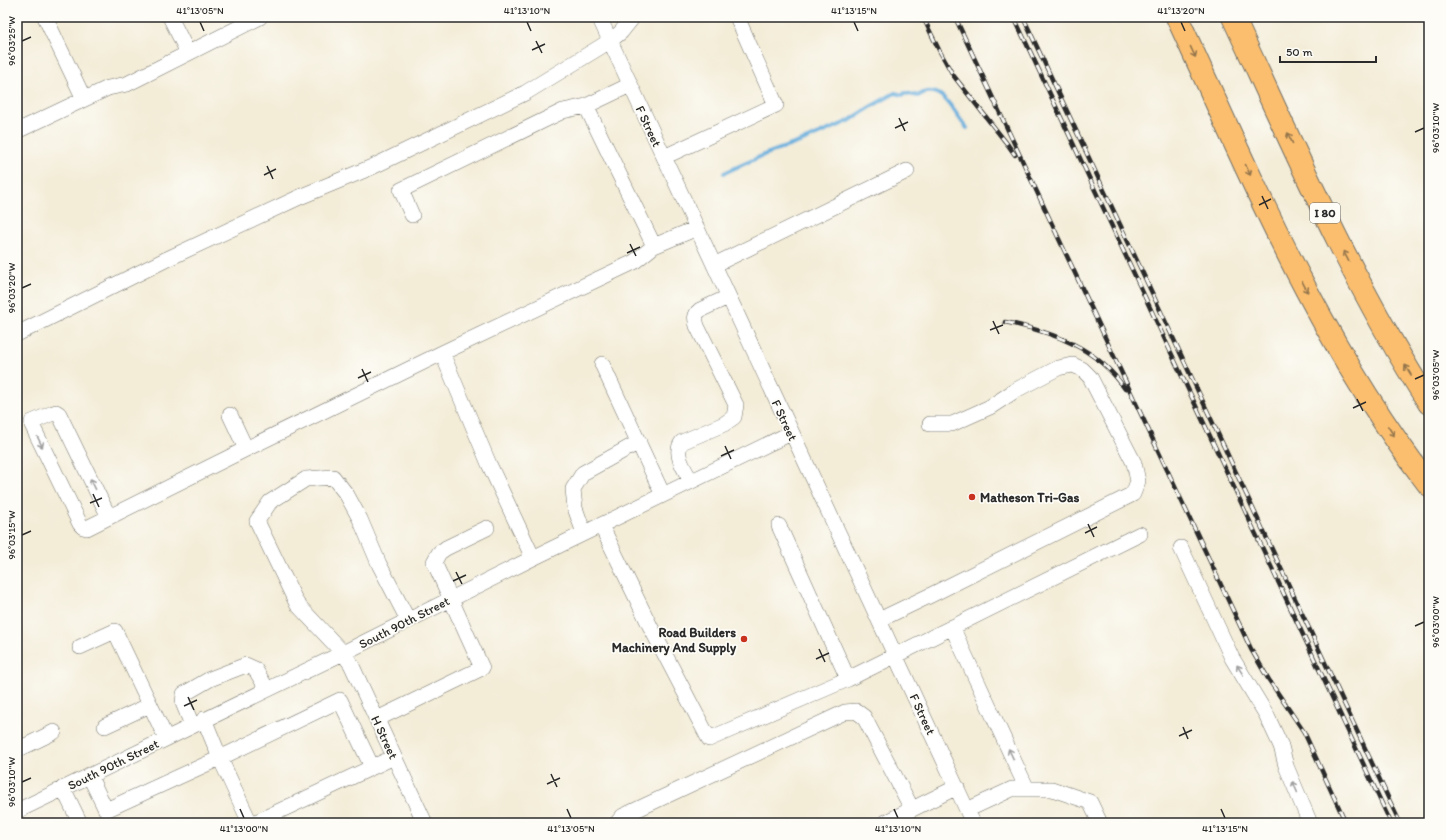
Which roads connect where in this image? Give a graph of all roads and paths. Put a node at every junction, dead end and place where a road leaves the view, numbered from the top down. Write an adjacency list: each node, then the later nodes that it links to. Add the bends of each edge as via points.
1 (45, 17): 12 (street)
2 (170, 17): 10 (street)
3 (260, 17): 10 (street)
4 (599, 17): 9 (street, F Street)
5 (633, 17): 9 (street)
6 (737, 17): 15 (street, via 776,105)
7 (1177, 17): 32 (highway, one-way to 32, via 1283,245 1318,313 1369,398)
8 (1233, 17): 25 (highway, I 80, one-way to 8, via 1358,280)
9 (610, 41): 11 (street, F Street); 22 (street, via 525,93 372,167 302,196 168,259)
10 (188, 53): 12 (street, via 127,84 108,88)
11 (630, 85): 13 (street); 15 (street, F Street)
12 (84, 99): 14 (street)
13 (586, 106): 17 (street, via 563,110 401,190); 19 (street)
14 (17, 131)
15 (664, 158): 18 (street, F Street)
16 (907, 171): 20 (street)
17 (412, 215)
18 (697, 228): 19 (street); 20 (street, F Street)
19 (654, 246): 23 (street, via 634,262)
20 (714, 264): 21 (street, F Street)
21 (728, 297): 28 (street, F Street); 31 (street, via 700,310 695,318 729,389 736,411 734,417 724,424 682,442 679,455)
22 (17, 334)
23 (442, 353): 30 (street); 41 (street, via 489,464)
24 (602, 364): 29 (street)
25 (1429, 403)
26 (230, 415): 30 (street)
27 (930, 424): 44 (street, via 952,424 990,407 1058,368 1073,365 1082,368 1090,377 1134,463 1138,481 1133,494)
28 (791, 433): 31 (street, South 90th Street); 44 (street, F Street)
29 (639, 442): 33 (street); 38 (street, via 583,473 573,490 575,508)
30 (246, 449): 34 (street)
31 (691, 481): 33 (street, South 90th Street)
32 (1429, 485)
33 (663, 495): 35 (street, South 90th Street)
34 (114, 515): 34 (street, one-way to 34, via 106,511 59,414 53,412 32,422 80,524 87,528)
35 (601, 525): 38 (street, South 90th Street); 49 (street, via 709,739)
36 (779, 526): 49 (street)
37 (487, 528): 42 (street, via 446,548 439,553 434,562)
38 (584, 533): 41 (street, South 90th Street)
39 (1140, 534): 45 (street)
40 (1181, 548): 75 (street, one-way to 40, via 1266,714 1232,658)
41 (533, 558): 42 (street, South 90th Street)
42 (450, 599): 43 (street, South 90th Street); 52 (street, via 482,668)
43 (408, 620): 47 (street, South 90th Street); 47 (street, H Street, via 347,495 333,477 306,479 270,502 257,521 297,604)
44 (878, 620): 48 (street, F Street)
45 (952, 627): 48 (street); 64 (street, one-way to 45)
46 (80, 647): 51 (street, via 115,631)
47 (343, 653): 50 (street, South 90th Street); 52 (street, H Street, via 351,664)
48 (896, 655): 49 (street); 62 (street, F Street)
49 (848, 679)
50 (267, 689): 53 (street, South 90th Street); 53 (street, via 255,668 246,665 210,679 184,694 183,703)
51 (150, 705): 54 (street); 56 (street)
52 (377, 719): 58 (street, H Street)
53 (198, 722): 56 (street, South 90th Street); 59 (street)
54 (105, 726)
55 (54, 732): 57 (street)
56 (166, 738): 61 (street, South 90th Street)
57 (17, 750)
58 (394, 757): 60 (street); 71 (street, H Street)
59 (220, 758): 60 (street, via 340,700); 61 (street, via 106,810); 69 (street)
60 (372, 767): 70 (street)
61 (89, 776): 63 (street, South 90th Street)
62 (957, 787): 65 (street); 67 (street, F Street)
63 (63, 788): 66 (street, South 90th Street); 68 (street)
64 (1027, 789): 67 (street, via 1012,789); 74 (street, via 1052,789 1090,802)
65 (912, 809): 72 (street, via 864,717 856,711 845,712 623,816); 73 (street)
66 (17, 811)
67 (970, 817)
68 (80, 823)
69 (250, 823)
70 (254, 823)
71 (425, 823)
72 (617, 823)
73 (884, 823)
74 (1100, 823)
75 (1310, 823)

